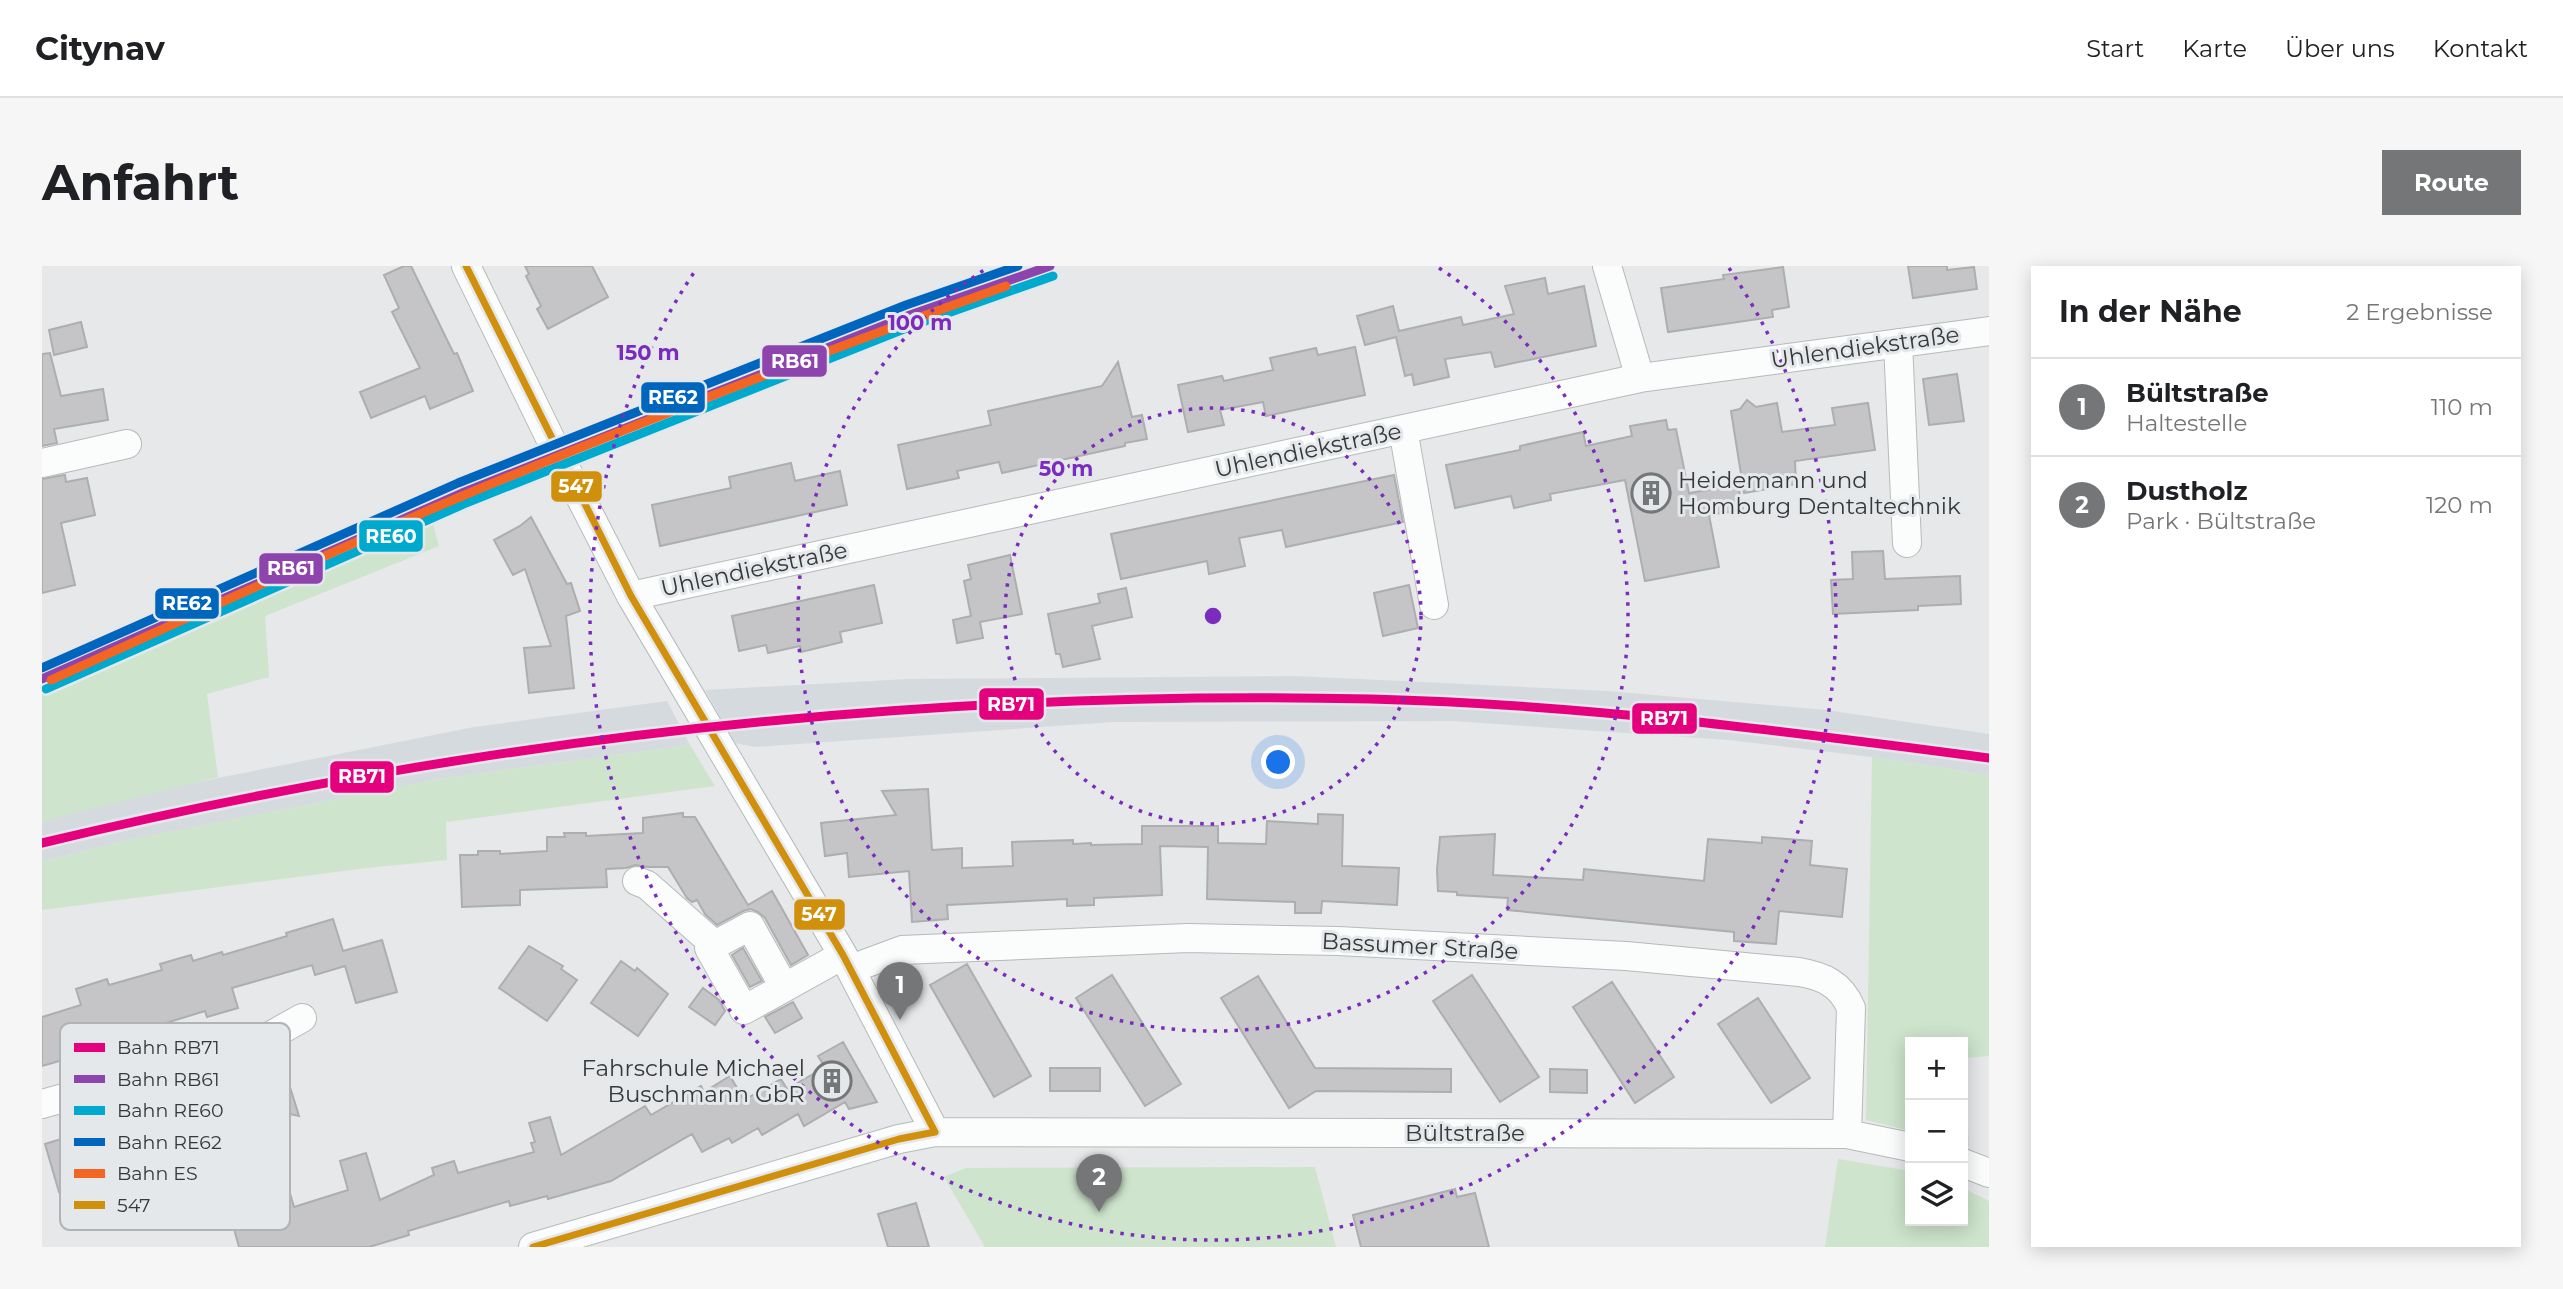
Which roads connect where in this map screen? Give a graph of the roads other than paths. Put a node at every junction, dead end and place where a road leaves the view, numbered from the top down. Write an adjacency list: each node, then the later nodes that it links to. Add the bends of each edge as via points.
1 (466, 266): 10 (street)
2 (1607, 266): 5 (street)
3 (1989, 331): 4 (street, Uhlendiekstraße)
4 (1898, 343): 5 (street, Uhlendiekstraße); 9 (street)
5 (1640, 377): 6 (street, Uhlendiekstraße)
6 (1404, 429): 10 (street, Uhlendiekstraße); 11 (street)
7 (127, 444): 8 (street)
8 (42, 463)
9 (1907, 543)
10 (631, 596): 14 (street)
11 (1434, 605)
12 (637, 881): 13 (street)
13 (715, 945): 15 (street, via 750,926); 15 (street, Bassumer Straße, via 709,948 744,1010)
14 (847, 962): 15 (street, Bassumer Straße); 20 (street); 21 (street, Bassumer Straße, via 902,950 1188,938 1626,956 1799,972 1821,976 1837,986 1851,1008)
15 (784, 988)
16 (302, 1018): 17 (street)
17 (290, 1025)
18 (60, 1099): 19 (street)
19 (42, 1104)
20 (935, 1132): 21 (street, Bültstraße); 25 (street, Bültstraße, via 899,1139)
21 (1847, 1134): 22 (street, Bültstraße)
22 (1905, 1146)
23 (1968, 1165): 24 (street)
24 (1989, 1172)
25 (606, 1237): 26 (street, Bültstraße)
26 (533, 1247)

